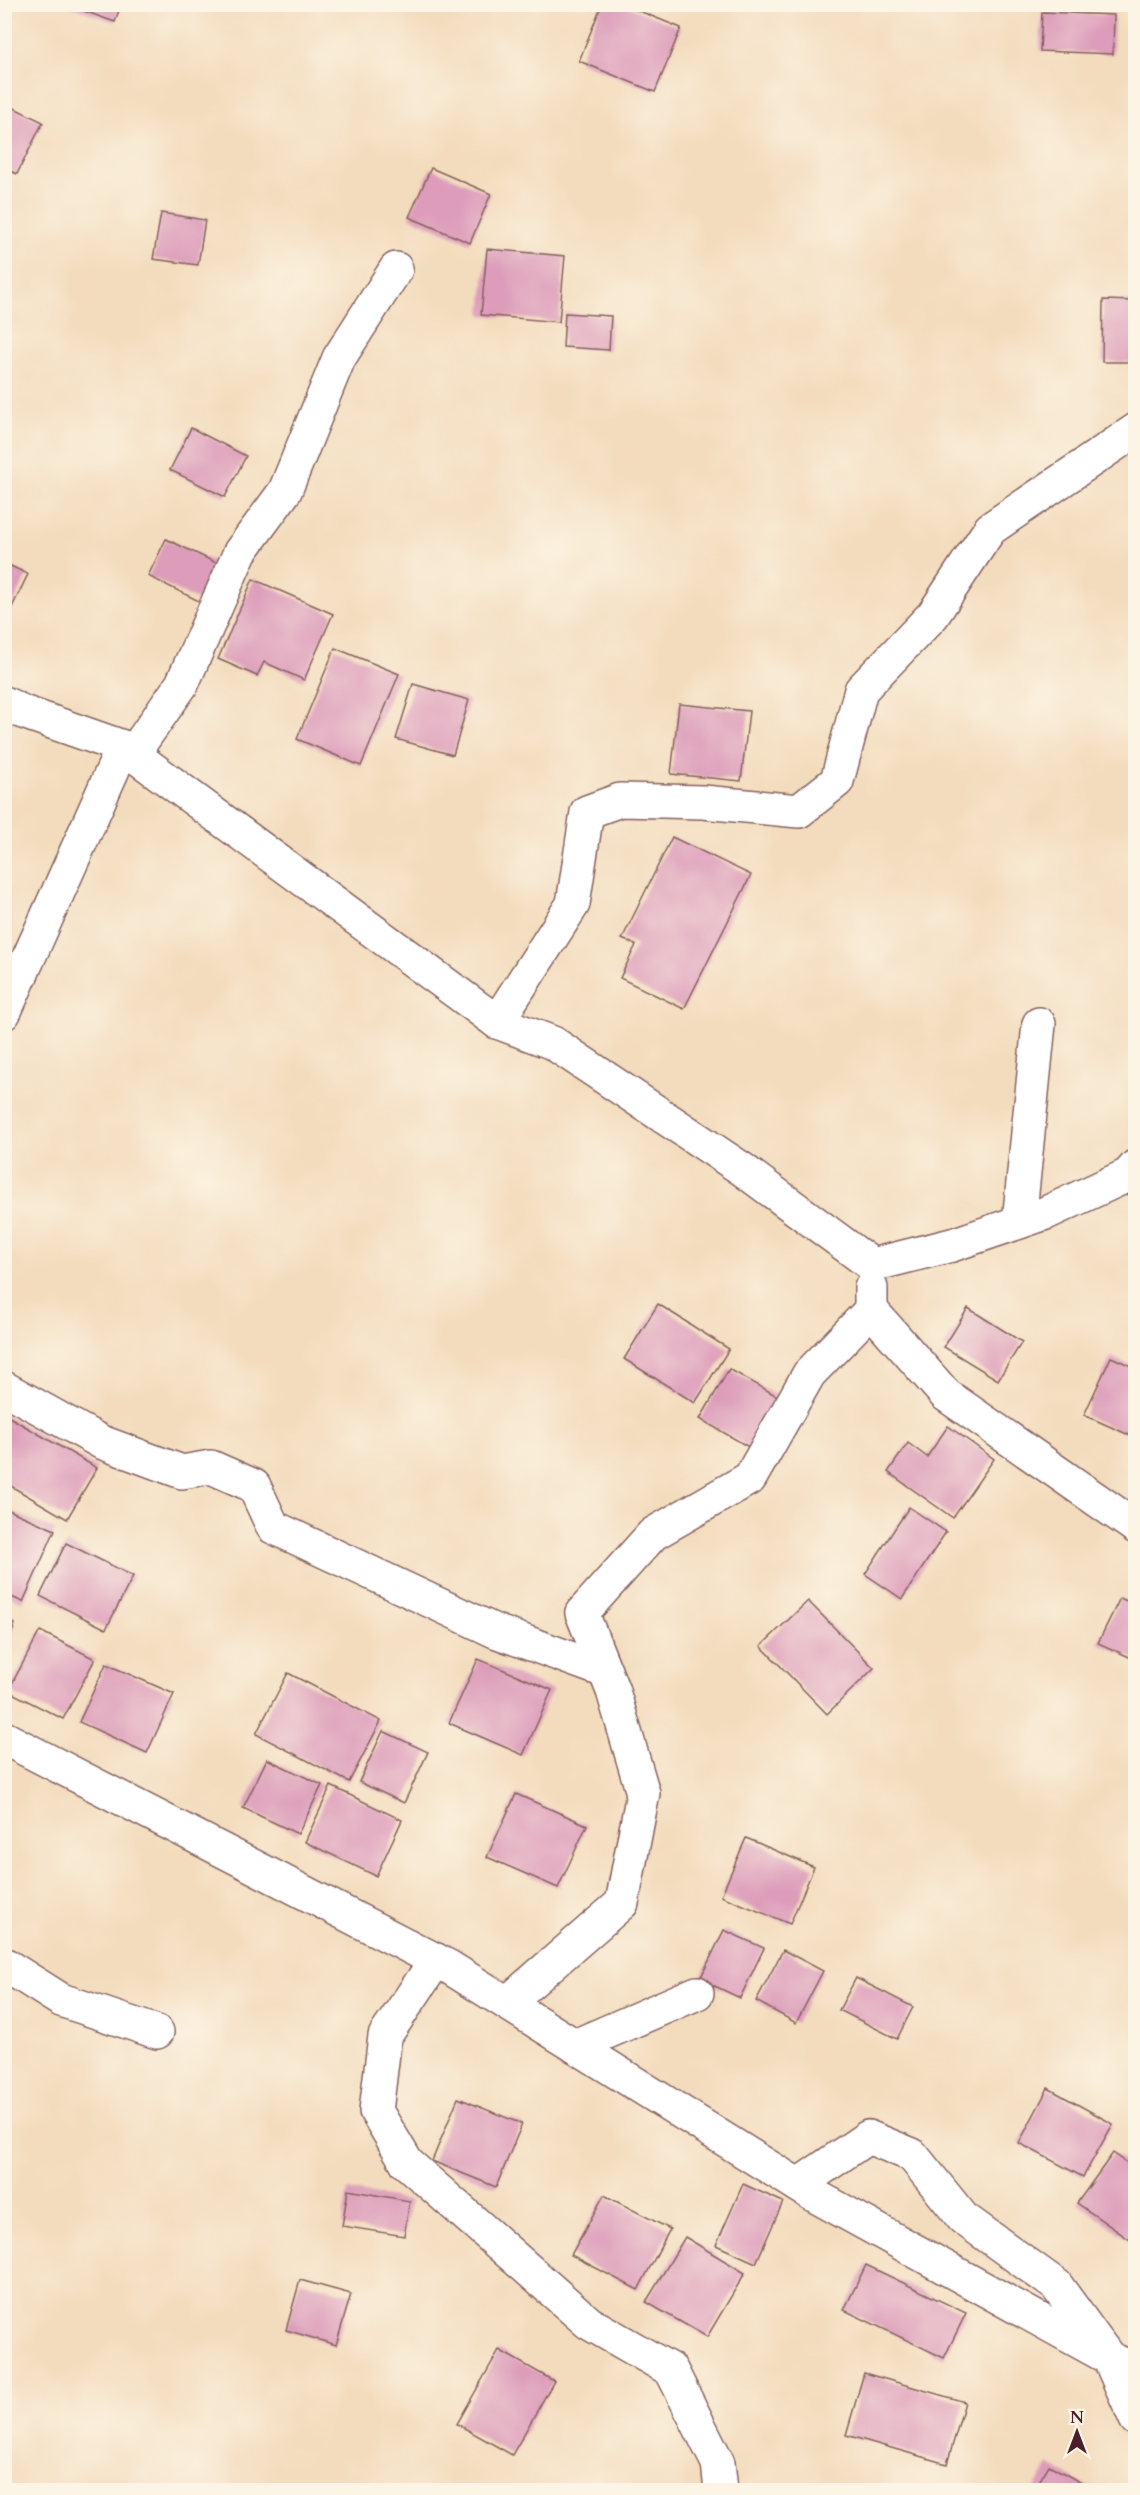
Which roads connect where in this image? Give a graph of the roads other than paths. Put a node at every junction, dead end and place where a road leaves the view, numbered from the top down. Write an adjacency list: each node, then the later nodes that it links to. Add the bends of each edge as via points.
1 (396, 269): 4 (street, via 339,358 285,491 240,552 182,684)
2 (1136, 430): 6 (street, via 990,529 933,615 861,690 837,781 799,811 703,802 620,800 587,812 573,904)
3 (4, 703): 4 (street)
4 (128, 751): 5 (street); 6 (street)
5 (4, 1013)
6 (497, 1022): 10 (street, via 554,1043 742,1169)
7 (1039, 1024): 9 (street)
8 (1136, 1166): 9 (street, via 1128,1175)
9 (1019, 1222): 10 (street, via 952,1245)
10 (872, 1265): 11 (street)
11 (871, 1310): 13 (street, via 946,1395); 14 (street, via 809,1374 750,1478 653,1534 582,1613)
12 (4, 1388): 14 (street, via 101,1442 182,1472 211,1467 254,1486 273,1527 495,1631)
13 (1136, 1527)
14 (605, 1671): 19 (street, via 643,1793 622,1902)
15 (4, 1738): 16 (street)
16 (436, 1960): 19 (street); 25 (street, via 385,2036 376,2111 407,2163 589,2323 670,2370 718,2463)
17 (4, 1964): 20 (street, via 62,2000)
18 (697, 1993): 21 (street)
19 (507, 2003): 21 (street)
20 (157, 2032)
21 (575, 2046): 22 (street)
22 (798, 2185): 23 (street); 23 (street, via 868,2137 912,2154 963,2218 1056,2285)
23 (1122, 2364): 24 (street)
24 (1136, 2420)
25 (722, 2490)

